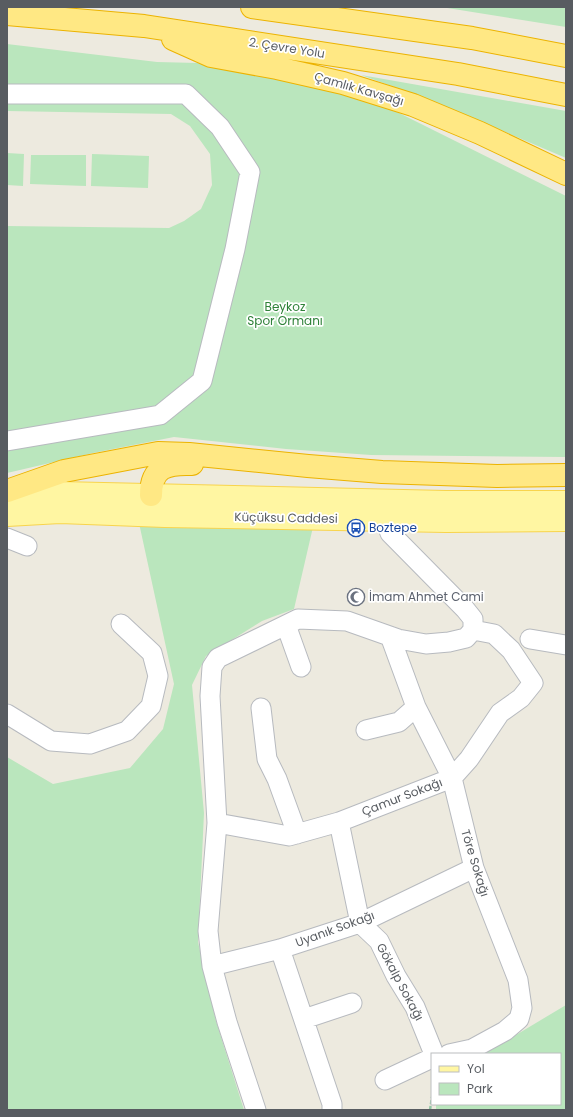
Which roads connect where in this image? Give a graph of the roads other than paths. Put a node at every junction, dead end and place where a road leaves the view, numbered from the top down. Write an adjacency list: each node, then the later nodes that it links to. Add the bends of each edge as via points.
1 (252, 7): 4 (highway, via 472,38)
2 (7, 14): 3 (highway, 2. Çevre Yolu)
3 (144, 26): 6 (highway, 2. Çevre Yolu, via 458,74); 7 (highway, Çamlık Kavşağı, via 211,56 343,83 413,105 480,133)
4 (566, 56)
5 (7, 94): 8 (street, via 186,94 220,128 250,172 235,249 202,381 160,414)
6 (566, 95)
7 (566, 174)
8 (7, 441)
9 (308, 466): 10 (highway, via 382,472 497,476); 11 (highway, via 158,453 64,471); 12 (highway, via 184,463 166,466 157,472 151,483)
10 (566, 475)
11 (7, 492): 12 (main road, Küçüksu Caddesi)
12 (151, 495): 14 (main road, Küçüksu Caddesi, via 288,498); 16 (main road, via 156,507)
13 (566, 502): 14 (main road, Küçüksu Caddesi)
14 (385, 510): 16 (main road, Küçüksu Caddesi); 17 (main road, Küçüksu Caddesi); 22 (street, via 390,533 465,608 473,619)
15 (7, 515): 16 (main road, Küçüksu Caddesi, via 60,512)
16 (164, 516)
17 (566, 520)
18 (7, 538): 19 (street)
19 (28, 546)
20 (121, 624): 29 (street, via 152,654 158,676 151,706 127,731 90,744 51,741)
21 (286, 624): 23 (street, via 298,619 347,621); 26 (street); 33 (street, via 218,658 212,667 210,696)
22 (474, 630): 23 (street, via 466,638 426,644); 31 (street, Çamur Sokağı, via 494,634 511,650 533,683 521,698 500,713 469,759)
23 (390, 636): 27 (street, Töre Sokağı)
24 (530, 639): 25 (street)
25 (566, 645)
26 (301, 667)
27 (416, 707): 30 (street, via 399,722); 31 (street, Töre Sokağı)
28 (261, 708): 34 (street, via 267,759)
29 (7, 714)
30 (366, 730)
31 (452, 778): 32 (street, Çamur Sokağı); 35 (street, Töre Sokağı)
32 (339, 822): 34 (street, Çamur Sokağı); 36 (street)
33 (217, 823): 34 (street, Çamur Sokağı, via 289,836); 38 (street, via 208,931)
34 (297, 834)
35 (474, 868): 36 (street, Uyanık Sokağı); 42 (street, Töre Sokağı, via 518,980 522,1008 519,1019 505,1031 472,1049)
36 (360, 922): 37 (street, Uyanık Sokağı); 41 (street, Gökalp Sokağı, via 379,941 415,1007)
37 (280, 949): 38 (street, Uyanık Sokağı); 40 (street)
38 (212, 966): 45 (street, via 227,1022)
39 (352, 1003): 40 (street)
40 (304, 1019): 46 (street)
41 (434, 1053)
42 (454, 1053)
43 (431, 1058): 44 (street)
44 (385, 1080)
45 (256, 1110)
46 (332, 1110)

